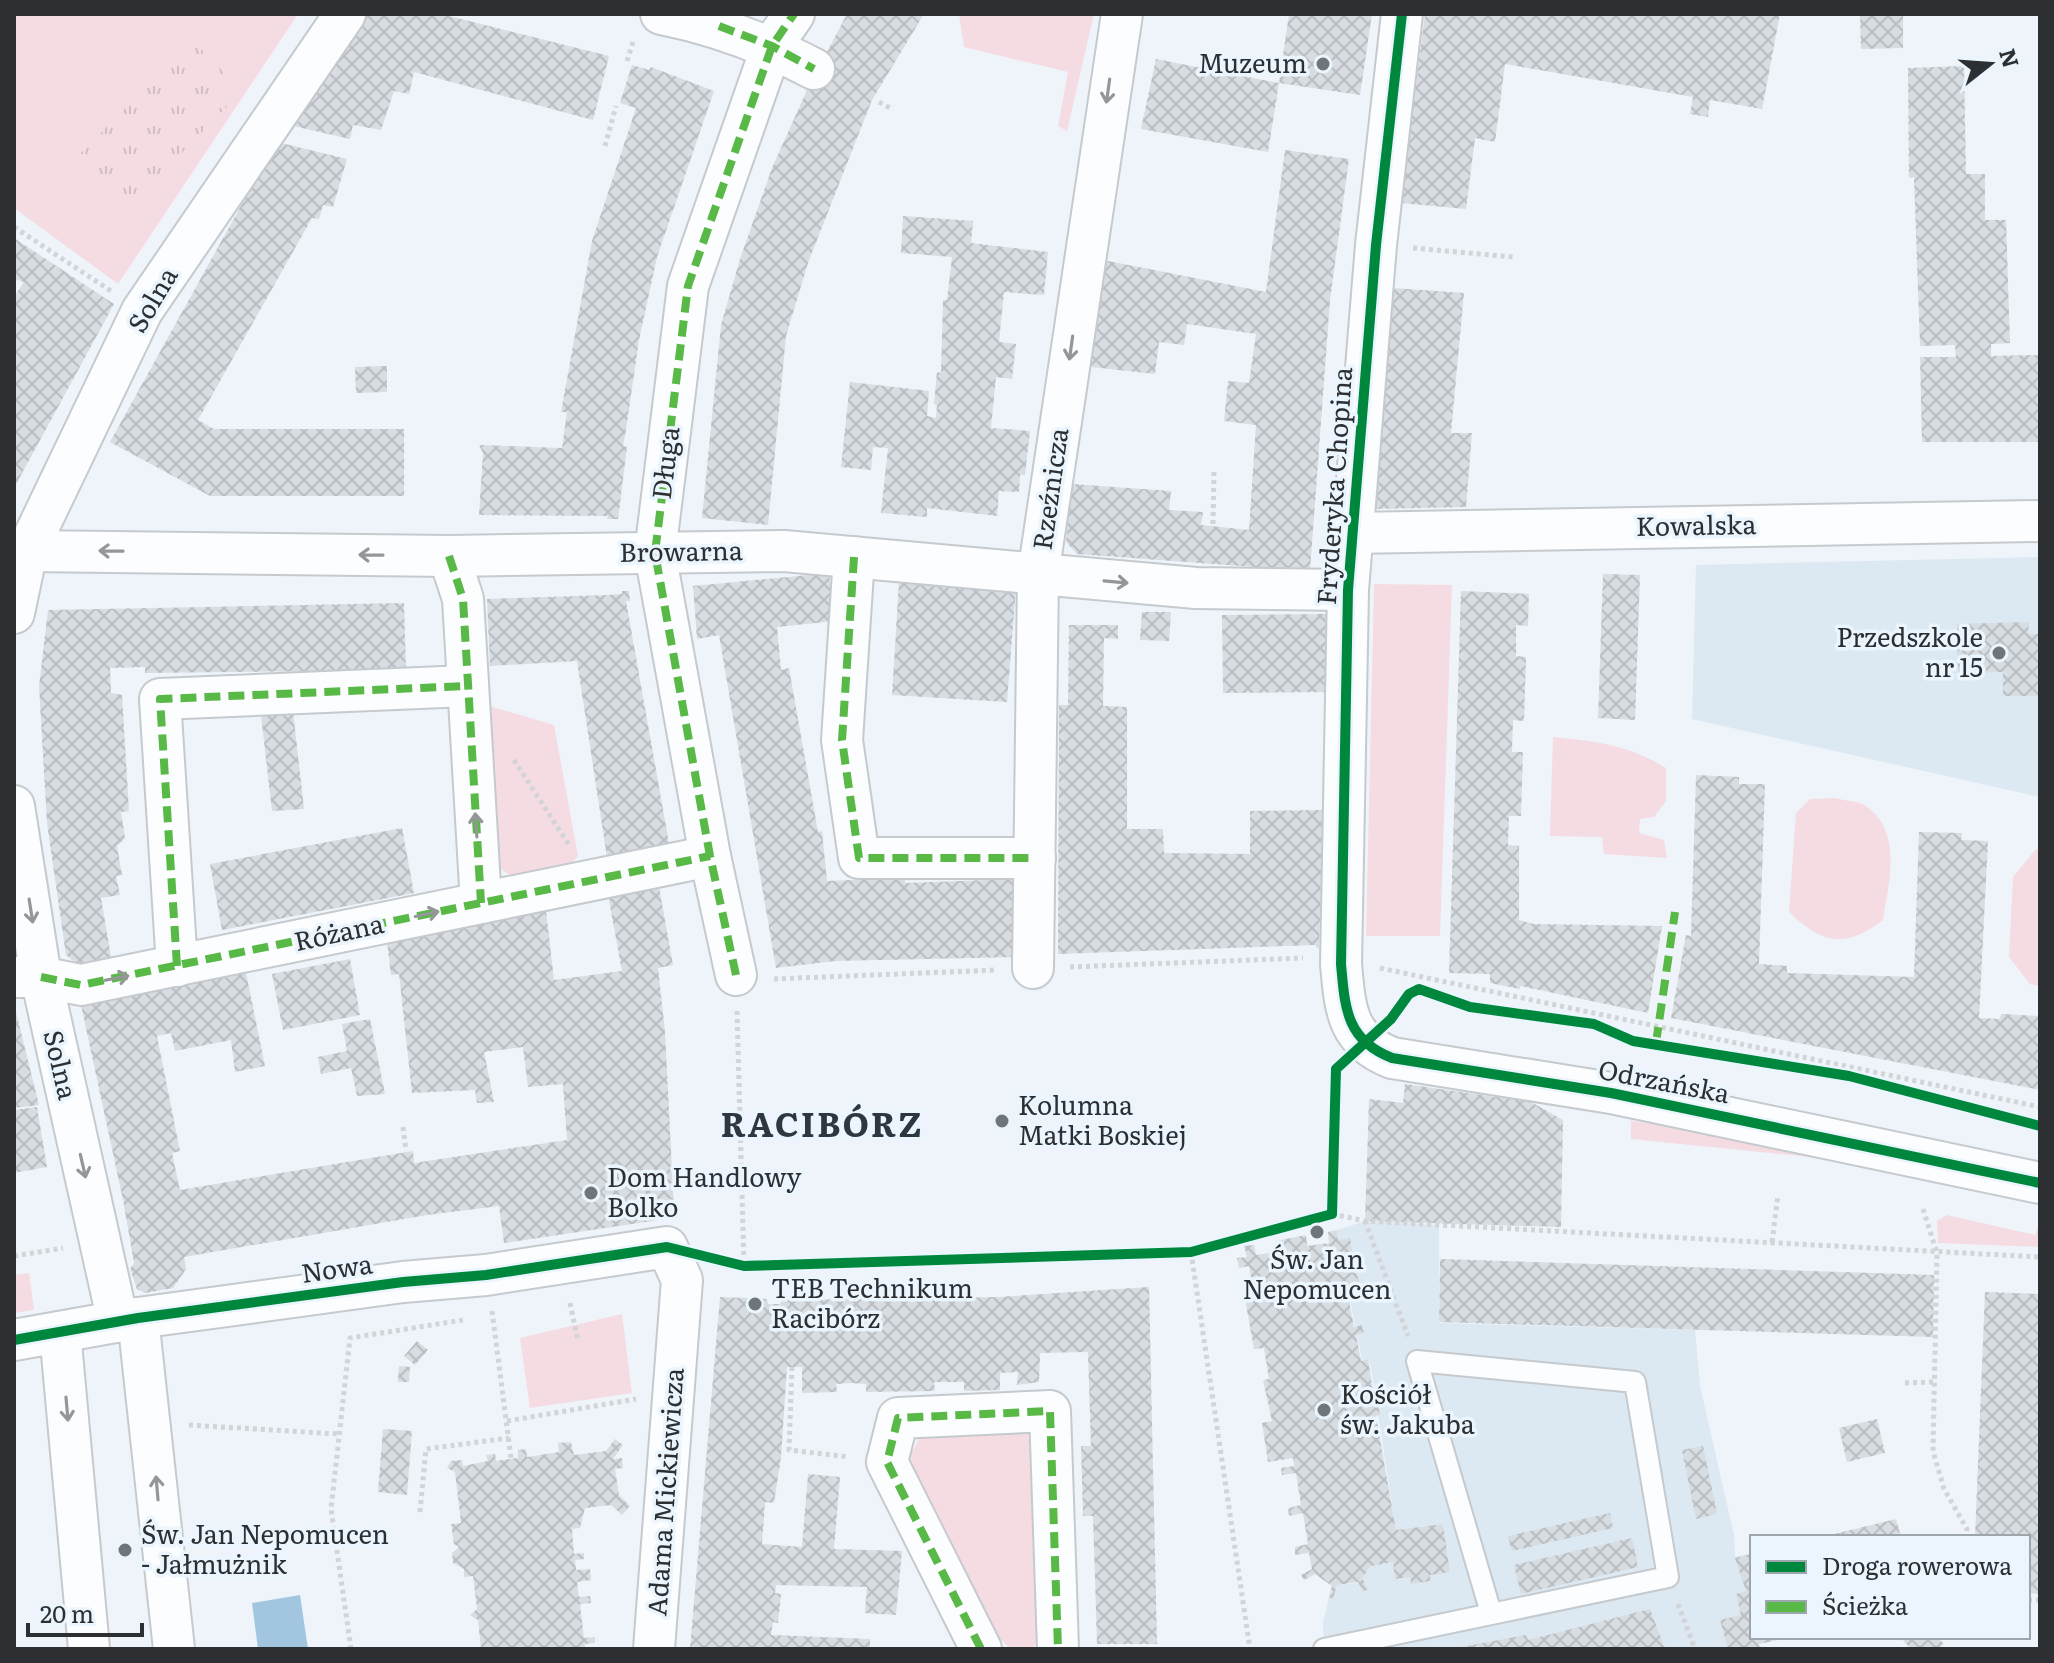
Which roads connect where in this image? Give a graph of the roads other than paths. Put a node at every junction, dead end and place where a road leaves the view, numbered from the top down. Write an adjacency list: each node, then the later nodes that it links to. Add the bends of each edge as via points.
1 (345, 14): 10 (street, Solna, via 142,311)
2 (661, 14): 6 (street, via 719,26)
3 (794, 14): 6 (street, Długa)
4 (1122, 14): 14 (street, Rzeźnicza, one-way to 14)
5 (1402, 14): 9 (street, Fryderyka Chopina)
6 (772, 46): 7 (street); 11 (street, Długa, via 688,286)
7 (814, 69)
8 (2040, 521): 9 (street, Kowalska)
9 (1351, 533): 15 (street, Fryderyka Chopina)
10 (20, 549): 12 (street, Browarna, one-way to 10); 16 (street, Solna)
11 (640, 554): 12 (street, Browarna); 13 (street, Browarna, via 736,551); 19 (street, Długa)
12 (449, 556): 17 (street, via 463,599)
13 (854, 557): 14 (street, Browarna); 20 (street, via 842,740 859,858)
14 (1038, 575): 15 (street, Browarna, one-way to 15, via 1196,588); 20 (street, Rzeźnicza)
15 (1348, 590): 26 (street, Fryderyka Chopina, via 1341,964)
16 (14, 613)
17 (467, 686): 21 (street, one-way to 17); 22 (street, via 160,699)
18 (14, 806): 25 (street, Solna, one-way to 25)
19 (710, 856): 21 (street, Różana); 24 (street, Długa)
20 (1035, 858): 23 (street, Rzeźnicza)
21 (481, 903): 22 (street, Różana, one-way to 21)
22 (177, 966): 25 (street, Różana, one-way to 22, via 81,985)
23 (1033, 968)
24 (736, 975)
25 (28, 977): 28 (street, Solna, one-way to 28, via 100,1242)
26 (1350, 1057): 27 (street, Odrzańska, via 1392,1058 1611,1093)
27 (2040, 1183)
28 (128, 1320): 29 (street, Nowa); 30 (street, Nowa, via 667,1247 682,1280); 34 (street, Solna, one-way to 28, via 149,1422)
29 (60, 1332): 31 (street, Nowa); 33 (street, one-way to 33)
30 (678, 1335): 35 (street, Adama Mickiewicza)
31 (14, 1340)
32 (1491, 1613): 32 (lane, via 1668,1577 1635,1382 1417,1361); 38 (lane)
33 (89, 1649)
34 (174, 1649)
35 (654, 1649)
36 (981, 1649): 37 (street, via 887,1462 898,1418 1050,1411)
37 (1058, 1649)
38 (1324, 1649)

